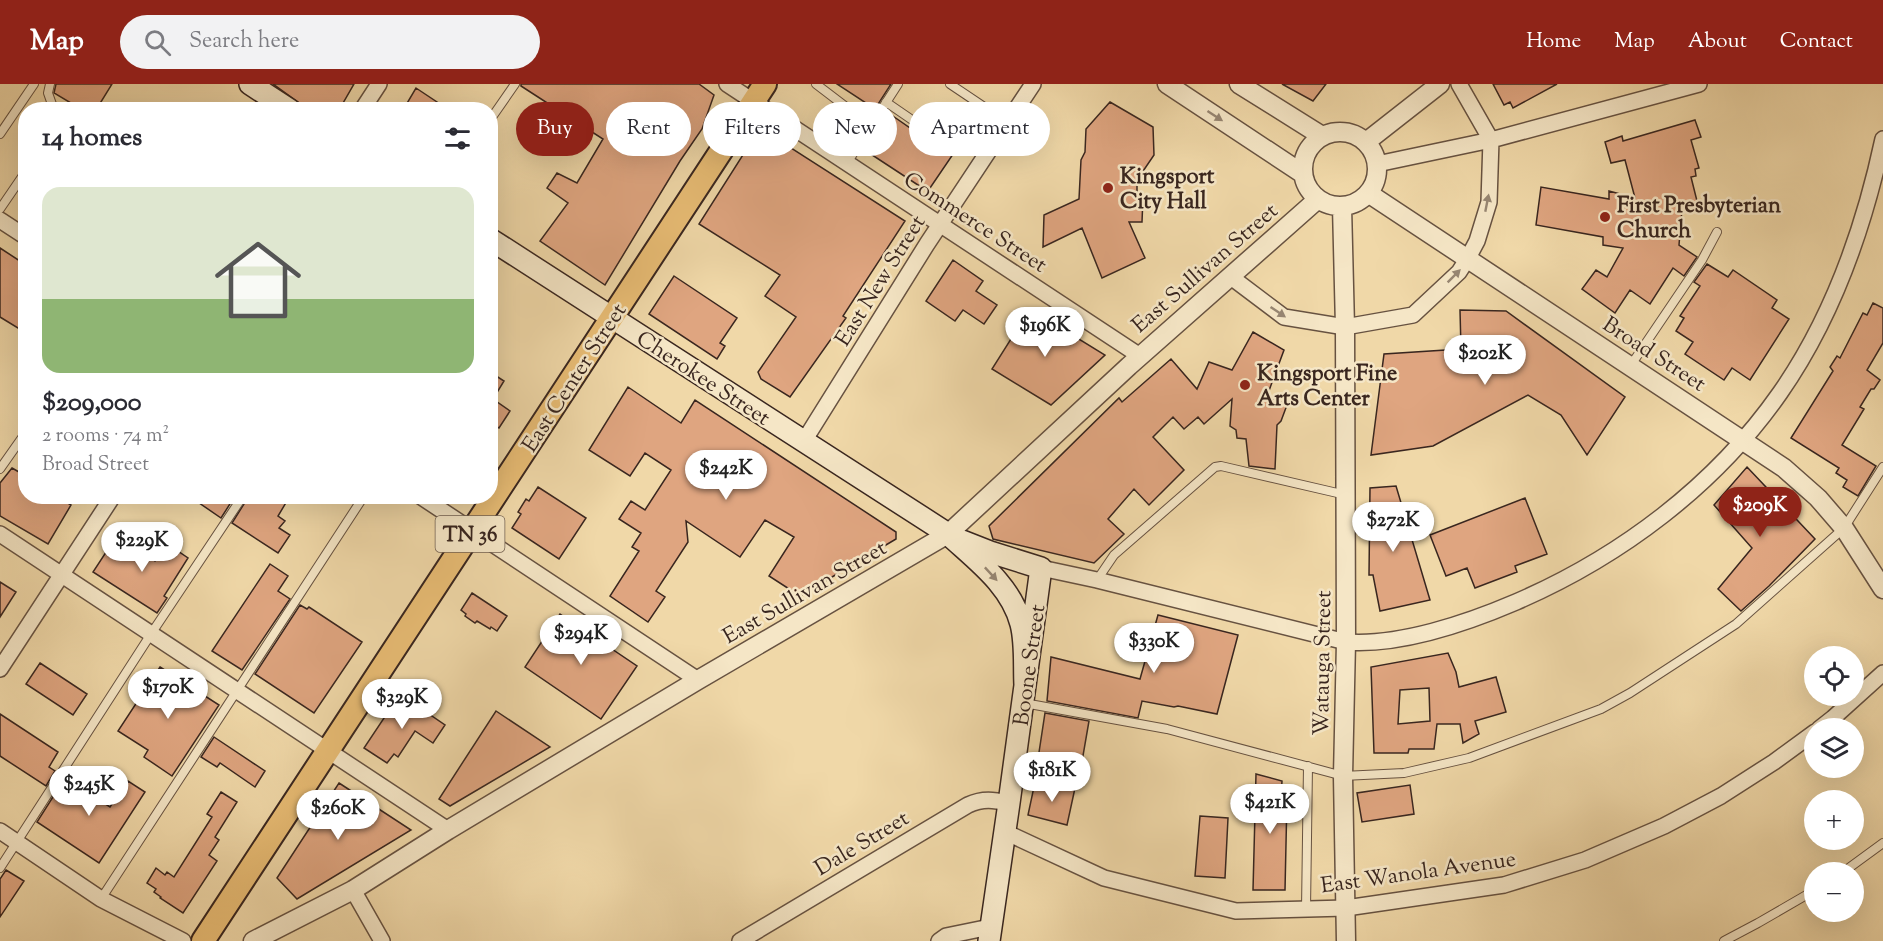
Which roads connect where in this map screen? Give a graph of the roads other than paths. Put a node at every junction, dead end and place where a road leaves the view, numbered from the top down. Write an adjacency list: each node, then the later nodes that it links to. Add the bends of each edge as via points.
1 (34, 84): 17 (lane)
2 (50, 84): 18 (lane)
3 (250, 84): 19 (main road)
4 (379, 84): 20 (street)
5 (515, 84): 26 (lane)
6 (727, 84): 16 (street, Commerce Street)
7 (816, 84): 21 (lane)
8 (898, 84): 22 (lane)
9 (950, 84): 23 (lane)
10 (1033, 84): 24 (street, East New Street)
11 (1167, 84): 36 (street, one-way to 36)
12 (1239, 84): 28 (street)
13 (1440, 84): 31 (street)
14 (1459, 84): 30 (street)
15 (1699, 84): 30 (street)
16 (760, 93): 34 (street, Commerce Street); 49 (main road, East Center Street / TN 36)
17 (22, 102)
18 (51, 102)
19 (278, 102)
20 (367, 102)
21 (840, 102)
22 (886, 102)
23 (977, 102)
24 (1021, 102)
25 (18, 108): 27 (lane)
26 (498, 108)
27 (0, 134)
28 (1322, 136): 31 (street, via 1345,132); 36 (street, via 1306,152)
29 (1883, 139): 53 (street, via 1860,228 1833,299 1780,393)
30 (1491, 140): 35 (street); 47 (street, one-way to 30, via 1489,202)
31 (1366, 142): 35 (street)
32 (852, 156): 34 (lane)
33 (986, 156): 43 (street, East New Street)
34 (847, 163): 43 (street, Commerce Street)
35 (1377, 164): 38 (street, via 1374,184)
36 (1303, 174): 39 (street)
37 (18, 183): 41 (lane)
38 (1368, 193): 40 (street, via 1361,200); 47 (street, Broad Street)
39 (1318, 199): 40 (street); 48 (street, East Sullivan Street)
40 (1342, 206): 50 (street, Watauga Street)
41 (0, 209)
42 (0, 220): 44 (street)
43 (940, 225): 51 (street, Commerce Street); 54 (street, East New Street)
44 (18, 232)
45 (1717, 232): 52 (lane)
46 (498, 244): 49 (main road, Cherokee Street)
47 (1468, 258): 50 (street, one-way to 47, via 1413,315 1459,272); 52 (street, Broad Street)
48 (1231, 277): 50 (street, one-way to 50, via 1284,317); 51 (street, East Sullivan Street)
49 (612, 317): 54 (main road, Cherokee Street); 58 (main road, East Center Street / TN 36)
50 (1345, 327): 59 (street, Watauga Street)
51 (1140, 356): 68 (street, East Sullivan Street)
52 (1631, 365): 53 (street, Broad Street)
53 (1743, 440): 65 (street, Broad Street, via 1784,468); 74 (street, via 1694,489 1635,537 1541,591 1449,626 1367,644)
54 (804, 441): 68 (main road, Cherokee Street)
55 (18, 443): 57 (lane)
56 (1883, 466): 65 (lane)
57 (0, 468)
58 (498, 491)
59 (1346, 495): 71 (lane, via 1215,467 1114,555); 74 (street, Watauga Street)
60 (108, 504): 70 (street)
61 (238, 504): 73 (lane)
62 (359, 504): 78 (lane)
63 (432, 504): 66 (street)
64 (490, 504): 66 (main road, East Center Street / TN 36)
65 (1844, 528): 72 (street, Broad Street); 84 (lane, via 1736,624 1601,709 1469,758 1404,773)
66 (472, 531): 77 (street); 82 (main road, East Center Street / TN 36)
67 (0, 534): 70 (street)
68 (948, 534): 69 (main road); 77 (street, East Sullivan Street); 79 (main road, one-way to 79, via 992,575 1016,609 1024,643)
69 (1041, 568): 71 (street); 79 (main road, Boone Street)
70 (62, 575): 73 (street); 75 (street)
71 (1097, 580): 74 (street)
72 (1883, 589)
73 (151, 633): 78 (street); 89 (lane)
74 (1346, 642): 84 (street, Watauga Street)
75 (0, 669)
76 (1883, 673): 80 (street)
77 (698, 680): 86 (street, East Sullivan Street)
78 (238, 691): 82 (street); 95 (lane)
79 (1024, 694): 83 (lane); 85 (main road, Boone Street)
80 (1832, 718)
81 (1804, 740): 96 (street, East Wanola Avenue, via 1721,796 1585,860 1504,885)
82 (328, 750): 86 (street); 100 (main road, East Center Street / TN 36)
83 (1308, 766): 84 (lane); 97 (lane)
84 (1343, 776): 96 (street, Watauga Street)
85 (1010, 803): 88 (main road, Boone Street); 103 (street, Dale Street, via 987,799 968,805)
86 (448, 830): 93 (street, East Sullivan Street)
87 (0, 831): 89 (street)
88 (1005, 832): 97 (street, East Wanola Avenue, via 1104,878 1236,912); 98 (main road, Boone Street)
89 (17, 842): 92 (lane); 95 (street)
90 (1883, 843): 91 (lane)
91 (1857, 862)
92 (0, 868)
93 (353, 890): 101 (street, East Sullivan Street); 102 (street)
94 (1804, 897): 106 (lane)
95 (101, 899): 99 (street)
96 (1346, 908): 97 (street, East Wanola Avenue); 105 (street, Watauga Street)
97 (1306, 909)
98 (990, 934): 104 (street, via 946,936)
99 (183, 941)
100 (203, 941)
101 (253, 941)
102 (382, 941)
103 (740, 941)
104 (939, 941)
105 (1346, 941)
106 (1724, 941)

